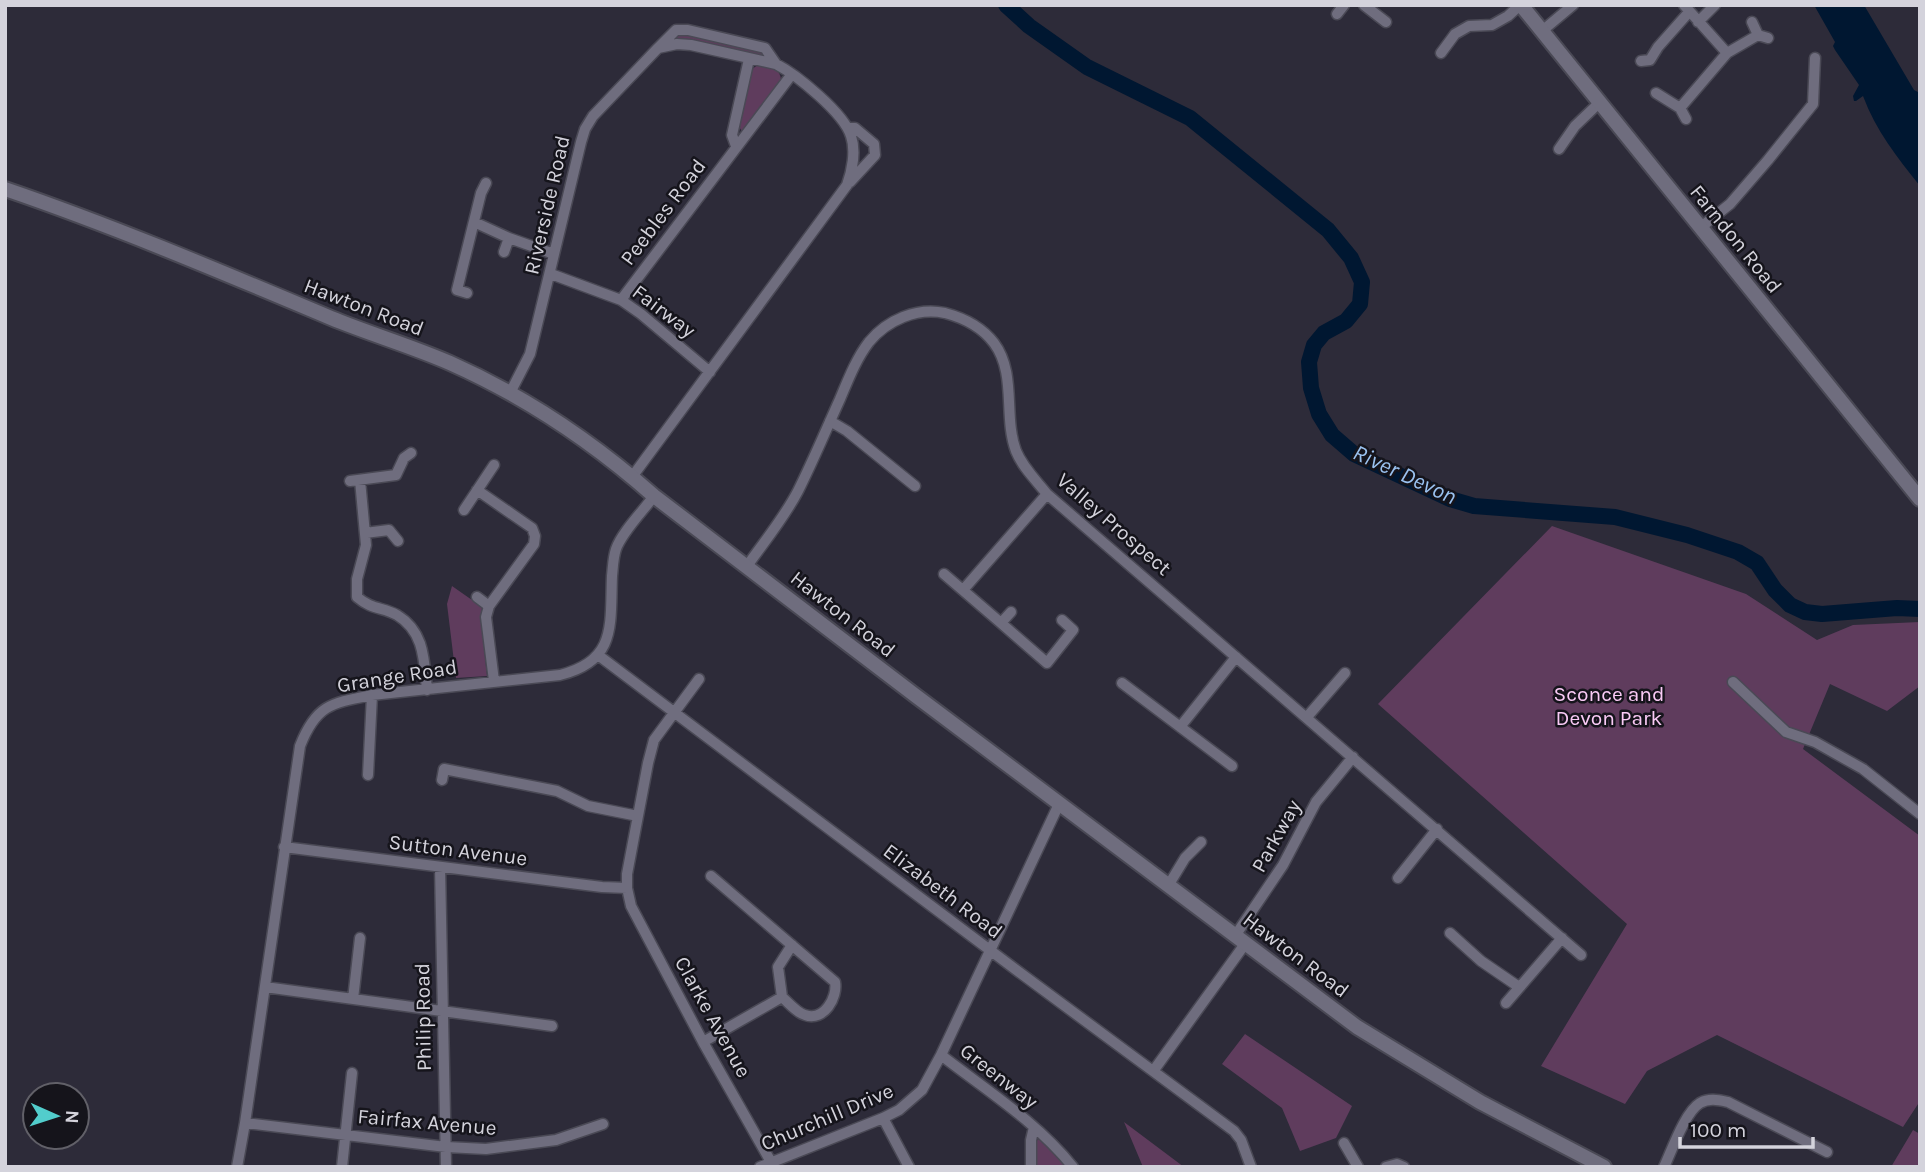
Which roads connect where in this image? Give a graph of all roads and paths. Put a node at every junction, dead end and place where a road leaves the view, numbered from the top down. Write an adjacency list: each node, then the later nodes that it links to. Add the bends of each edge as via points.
1 (1364, 5): 6 (street)
2 (1521, 5): 9 (street, Farndon Road); 11 (street, via 1492,24 1469,26 1455,34)
3 (1573, 5): 9 (street)
4 (1715, 5): 7 (street)
5 (1687, 9): 7 (street); 15 (street)
6 (1387, 22)
7 (1698, 22): 12 (street)
8 (1752, 22): 12 (street, via 1763,37)
9 (1542, 31): 19 (street, Farndon Road)
10 (658, 48): 14 (street, Riverside Road, via 684,44); 16 (street, Riverside Road, via 676,30 688,30 765,48); 32 (street, Riverside Road, via 588,122)
11 (1441, 53)
12 (1727, 53): 20 (street)
13 (1815, 58): 29 (street, via 1813,104 1730,204)
14 (749, 59): 16 (street, Riverside Road); 23 (street, via 733,135)
15 (1649, 62)
16 (776, 64): 17 (street, Riverside Road)
17 (792, 75): 22 (street, Riverside Road); 23 (street, Peebles Road)
18 (1656, 93): 20 (street)
19 (1599, 103): 24 (street); 29 (street, Farndon Road)
20 (1680, 108): 21 (street)
21 (1686, 119)
22 (848, 128): 25 (street, Riverside Road, via 852,170); 25 (street, Riverside Road, via 855,128 874,144 875,155)
23 (736, 146): 35 (street, Peebles Road)
24 (1559, 149)
25 (847, 185): 36 (street, Riverside Road)
26 (5, 189): 37 (street, Hawton Road, via 450,363)
27 (493, 195): 28 (street, via 483,188)
28 (474, 222): 30 (street); 34 (street, via 457,290)
29 (1700, 228): 46 (street, Farndon Road)
30 (509, 238): 31 (street); 32 (street)
31 (504, 251)
32 (554, 254): 33 (street, Riverside Road)
33 (551, 274): 35 (street, Fairway); 37 (street, Riverside Road, via 530,354)
34 (467, 293)
35 (621, 300): 36 (street, Fairway)
36 (710, 372): 41 (street, Riverside Road)
37 (510, 394): 41 (street, Hawton Road, via 537,407)
38 (830, 421): 42 (street); 44 (street, Valley Prospect, via 869,342 890,323 914,313 958,316 977,326 1002,355 1016,450); 50 (street, Valley Prospect, via 793,501)
39 (404, 454): 48 (street, via 396,475 355,480)
40 (494, 465): 43 (street)
41 (632, 477): 45 (street, Hawton Road)
42 (915, 486)
43 (477, 490): 47 (street); 54 (street, via 532,528 535,536 534,544)
44 (1047, 494): 52 (street); 59 (street, Valley Prospect)
45 (654, 496): 50 (street, Hawton Road); 58 (street, via 616,548 609,630)
46 (1920, 499)
47 (464, 510)
48 (365, 533): 49 (street, via 394,528); 65 (street, via 353,599 397,615 414,629 423,647)
49 (398, 541)
50 (747, 566): 74 (street, Hawton Road)
51 (944, 574): 52 (street)
52 (963, 590): 57 (street)
53 (477, 597): 54 (street)
54 (489, 606): 62 (street, via 486,617)
55 (1011, 612): 57 (street)
56 (1062, 620): 57 (street, via 1073,630 1047,663)
57 (1001, 624)
58 (598, 655): 62 (street, Grange Road, via 588,665 560,676); 67 (street, Elizabeth Road)
59 (1236, 657): 68 (street, Valley Prospect); 69 (street)
60 (1345, 673): 68 (street)
61 (699, 680): 67 (street)
62 (494, 681): 65 (street, Grange Road)
63 (1733, 682): 75 (street, via 1786,732 1815,742 1863,769)
64 (1122, 683): 69 (street)
65 (427, 690): 66 (street, Grange Road)
66 (372, 695): 73 (street); 79 (street, Grange Road, via 324,708 309,725 300,746)
67 (673, 713): 76 (street, via 654,740); 90 (street, Elizabeth Road)
68 (1307, 718): 70 (street, Valley Prospect)
69 (1180, 727): 71 (street)
70 (1353, 757): 77 (street, Valley Prospect); 87 (street, Parkway, via 1316,802)
71 (1232, 766)
72 (444, 770): 76 (street, via 556,791 588,806)
73 (368, 775)
74 (1059, 804): 83 (street, Hawton Road); 90 (street, Churchill Drive)
75 (1920, 814)
76 (638, 816): 84 (street)
77 (1437, 829): 82 (street); 86 (street, Valley Prospect)
78 (1201, 842): 83 (street)
79 (284, 847): 80 (street, Sutton Avenue); 93 (street, Grange Road)
80 (440, 867): 84 (street, Sutton Avenue); 97 (street, Philip Road)
81 (712, 876): 89 (street)
82 (1398, 878)
83 (1168, 886): 87 (street, Hawton Road)
84 (627, 888): 99 (street, Clarke Avenue, via 631,906)
85 (1450, 933): 92 (street)
86 (1562, 938): 91 (street, Valley Prospect); 92 (street)
87 (1240, 940): 101 (street, Parkway); 123 (street, Hawton Road, via 1409,1060)
88 (362, 942): 95 (street)
89 (792, 945): 94 (street, via 778,967); 94 (street, via 835,982 835,997 821,1014 812,1017)
90 (991, 950): 100 (street, Churchill Drive); 101 (street, Elizabeth Road)
91 (1581, 955)
92 (1519, 986): 96 (street)
93 (265, 987): 95 (street); 104 (street, Grange Road)
94 (782, 997): 99 (street)
95 (353, 999): 97 (street)
96 (1506, 1003)
97 (442, 1010): 98 (street); 109 (street, Philip Road)
98 (552, 1026)
99 (703, 1042): 111 (street, Clarke Avenue)
100 (941, 1055): 103 (street, Churchill Drive, via 915,1097); 106 (street, Greenway)
101 (1153, 1070): 119 (street, Elizabeth Road, via 1234,1131)
102 (352, 1073): 107 (street)
103 (884, 1118): 111 (street, Churchill Drive); 116 (street)
104 (246, 1123): 107 (street, Fairfax Avenue); 112 (street, Grange Road)
105 (603, 1124): 109 (street, Fairfax Avenue, via 556,1140 486,1149)
106 (1034, 1127): 117 (street, Greenway); 118 (street, Greenway)
107 (345, 1134): 109 (street, Fairfax Avenue); 113 (street)
108 (1344, 1143): 120 (street)
109 (446, 1147): 114 (street, Philip Road)
110 (1827, 1152): 124 (street, via 1812,1151 1728,1102 1714,1100 1693,1110)
111 (771, 1161): 115 (street, Churchill Drive)
112 (237, 1167)
113 (342, 1167)
114 (446, 1167)
115 (760, 1167)
116 (909, 1167)
117 (1031, 1167)
118 (1073, 1167)
119 (1251, 1167)
120 (1358, 1167)
121 (1385, 1167): 122 (street)
122 (1404, 1167)
123 (1604, 1167)
124 (1664, 1167)

